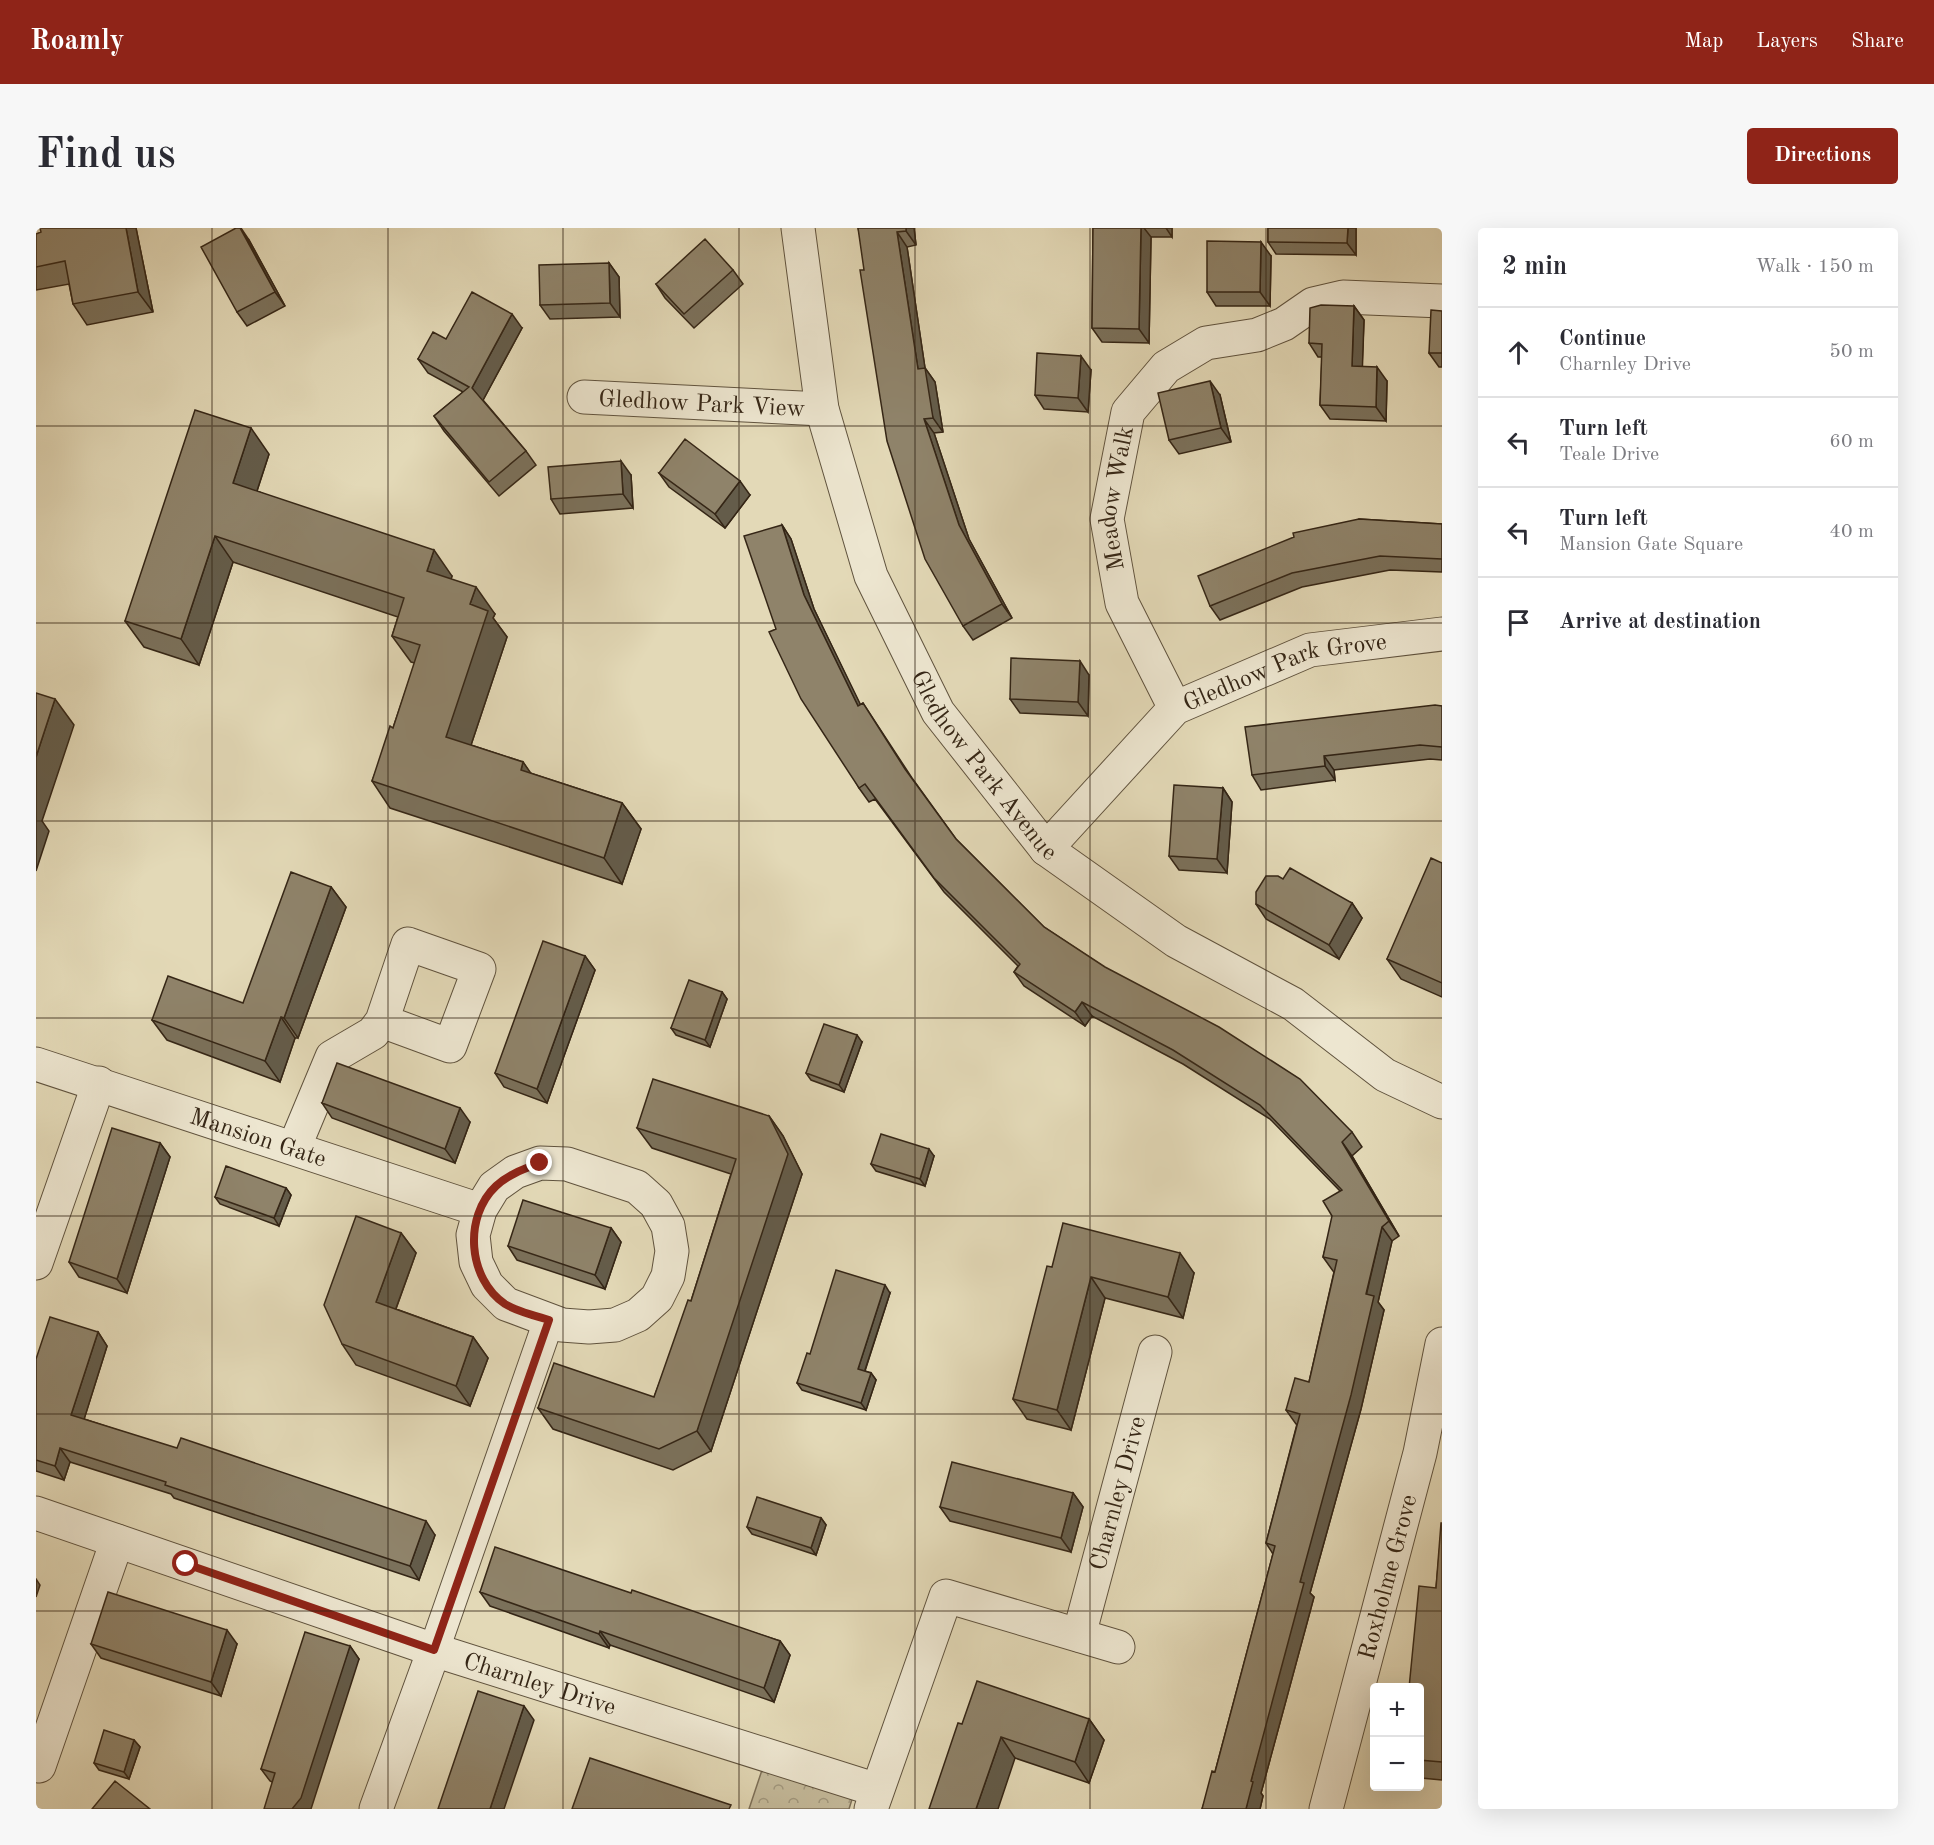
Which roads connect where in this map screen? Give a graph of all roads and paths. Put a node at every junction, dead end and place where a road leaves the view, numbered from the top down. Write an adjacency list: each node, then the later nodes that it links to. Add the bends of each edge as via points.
1 (798, 228): 4 (street, Gledhow Park Avenue)
2 (1442, 302): 6 (street, Meadow Walk, via 1343,297 1313,304 1284,324 1257,335 1206,343 1166,367 1128,412 1107,519 1122,603)
3 (584, 397): 4 (street, Gledhow Park View)
4 (822, 409): 7 (street, Gledhow Park Avenue, via 871,576 938,712)
5 (1442, 634): 6 (street, Gledhow Park Grove, via 1311,650)
6 (1175, 708): 7 (street, Gledhow Park Grove)
7 (1046, 849): 11 (street, Gledhow Park Avenue, via 1176,941 1293,1004 1385,1075)
8 (382, 1021): 12 (street, via 373,1033 332,1057)
9 (36, 1064): 10 (street, Mansion Gate)
10 (99, 1083): 12 (street, Mansion Gate); 14 (street)
11 (1442, 1102)
12 (294, 1148): 13 (street, Mansion Gate)
13 (480, 1210): 15 (street, via 473,1235 476,1262 487,1286 506,1304); 15 (street, via 494,1187 515,1172 540,1163 567,1164 637,1187 656,1204 668,1226 672,1251 669,1276 657,1298 638,1315 615,1325 562,1325)
14 (36, 1263)
15 (549, 1320): 23 (street)
16 (1442, 1344): 18 (street, Roxholme Grove)
17 (1155, 1352): 21 (street, Charnley Drive)
18 (1431, 1455): 27 (street, Roxholme Grove)
19 (36, 1513): 20 (street, Charnley Drive)
20 (117, 1541): 23 (street, Charnley Drive); 24 (street)
21 (1080, 1635): 22 (street, Charnley Drive); 25 (street, Charnley Drive, via 946,1596)
22 (1118, 1647)
23 (434, 1650): 25 (street, Charnley Drive); 26 (street)
24 (39, 1766)
25 (874, 1799)
26 (376, 1809)
27 (1326, 1809)

